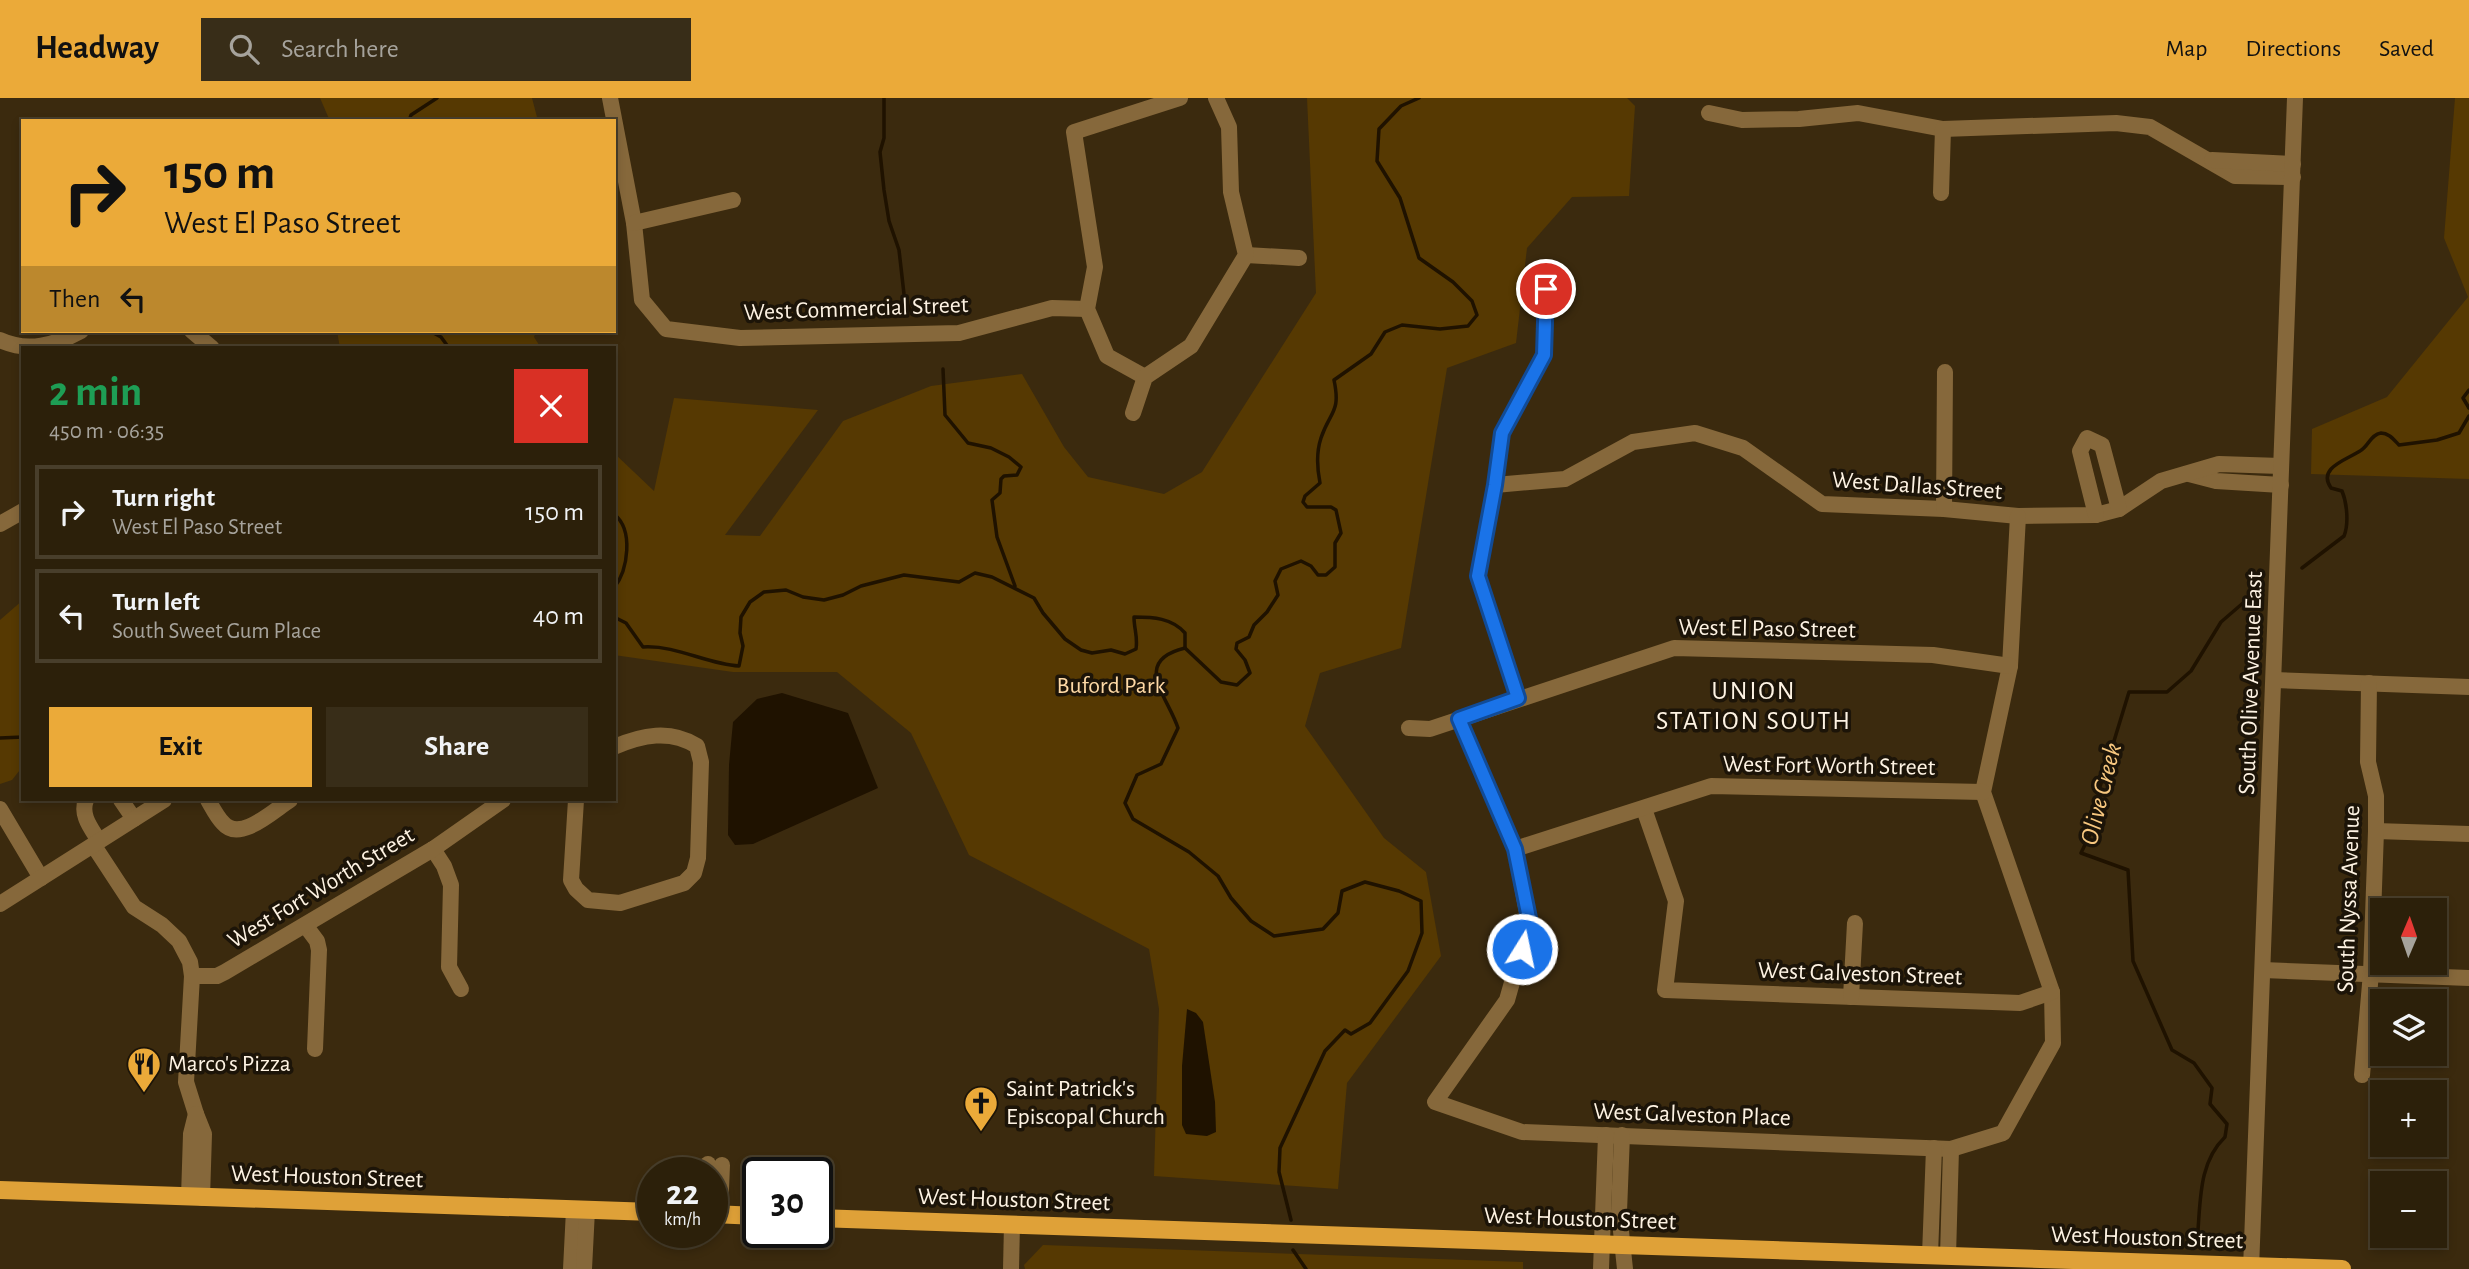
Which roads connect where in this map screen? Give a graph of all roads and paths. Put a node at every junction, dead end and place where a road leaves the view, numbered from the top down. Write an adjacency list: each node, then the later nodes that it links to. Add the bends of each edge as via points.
1 (610, 98): 6 (street)
2 (1180, 98): 16 (street, via 1074,132 1096,267)
3 (1216, 98): 13 (street, via 1229,127 1231,192)
4 (2295, 98): 9 (street, South Olive Avenue East)
5 (1709, 113): 8 (street, via 1742,120 1858,113)
6 (614, 119)
7 (616, 129): 12 (street)
8 (1943, 129): 9 (street, via 2116,123 2150,127 2210,160); 10 (street)
9 (2293, 171): 24 (street, South Olive Avenue East)
10 (1941, 193)
11 (733, 200): 12 (street)
12 (634, 223): 16 (street, West Commercial Street, via 642,300 666,329 740,338 959,332 1052,308)
13 (1246, 255): 14 (street); 22 (street, via 1191,346)
14 (1299, 258)
15 (1547, 267): 26 (street, via 1544,355 1502,433)
16 (1087, 309): 22 (street, via 1107,356)
17 (77, 333): 19 (street, via 48,345)
18 (196, 333): 20 (street)
19 (1, 344)
20 (210, 346)
21 (1945, 372): 28 (street)
22 (1145, 377): 23 (street)
23 (1133, 413)
24 (2281, 467): 25 (street, West Dallas Street, via 2219,464); 27 (street, South Olive Avenue East)
25 (2187, 473): 27 (street, via 2216,481); 29 (street, West Dallas Street, via 2161,481)
26 (1495, 485): 28 (street, West Dallas Street, via 1565,479 1633,442 1695,433 1743,448 1822,504); 38 (street, via 1478,576)
27 (2281, 485): 35 (street, South Olive Avenue East)
28 (1944, 509): 32 (street, West Dallas Street)
29 (2119, 509): 31 (street, West Dallas Street); 31 (street, via 2102,445 2087,438 2080,450)
30 (21, 513): 33 (street)
31 (2096, 515): 32 (street, West Dallas Street)
32 (2018, 516): 34 (street)
33 (0, 524)
34 (2010, 666): 38 (street, West El Paso Street, via 1933,655 1674,648); 42 (street)
35 (2274, 680): 36 (street); 63 (street, South Olive Avenue East)
36 (2369, 683): 37 (street); 53 (street, South Nyssa Avenue, via 2368,762 2376,796)
37 (2469, 687)
38 (1518, 698): 39 (street, West El Paso Street)
39 (1459, 719): 40 (street, West El Paso Street, via 1430,729); 57 (street)
40 (1409, 728)
41 (616, 746): 49 (street, via 638,737 662,736 686,739 697,746 701,776 694,873 684,883 620,902 588,901 571,880)
42 (1983, 792): 51 (street, West Fort Worth Street, via 1711,786); 70 (street)
43 (86, 801): 55 (street, via 84,816)
44 (122, 801): 52 (street)
45 (162, 801): 52 (street)
46 (209, 801): 47 (street, via 224,825 244,830)
47 (287, 801)
48 (502, 801): 56 (street, West Fort Worth Street)
49 (576, 801)
50 (0, 809): 58 (street)
51 (1644, 809): 57 (street, West Fort Worth Street); 71 (street, West Galveston Street, via 1676,901 1665,990)
52 (134, 819): 55 (street)
53 (2376, 831): 54 (street); 59 (street, South Nyssa Avenue)
54 (2469, 834)
55 (97, 843): 58 (street); 67 (street, via 134,907 179,941)
56 (433, 849): 62 (street, West Fort Worth Street); 69 (street, via 451,885 449,967)
57 (1515, 849): 74 (street, West Galveston Place, via 1530,923 1507,1000 1435,1102 1522,1132)
58 (41, 878): 60 (street)
59 (2374, 898)
60 (0, 904)
61 (1855, 923): 71 (street)
62 (305, 925): 67 (street, West Fort Worth Street, via 225,972); 72 (street, via 319,950)
63 (2263, 970): 64 (street); 86 (street, South Olive Avenue East)
64 (2370, 973)
65 (2371, 975): 73 (street, South Nyssa Avenue)
66 (2410, 975): 68 (street)
67 (192, 976): 78 (street, via 186,1082 204,1134 197,1142)
68 (2469, 978)
69 (461, 989)
70 (2052, 992): 71 (street, West Galveston Street, via 2020,1003); 76 (street, via 2053,1043 2003,1133)
71 (1851, 997)
72 (315, 1049)
73 (2362, 1075)
74 (1614, 1135): 75 (street, West Galveston Place); 83 (street); 84 (street)
75 (1934, 1148): 76 (street, West Galveston Place); 85 (street)
76 (1951, 1149): 85 (street)
77 (0, 1190): 78 (main road, West Houston Street)
78 (196, 1197): 79 (main road, West Houston Street)
79 (580, 1210): 80 (main road, West Houston Street); 87 (street); 88 (street)
80 (637, 1212)
81 (833, 1218): 82 (main road, West Houston Street)
82 (1012, 1224): 83 (main road, West Houston Street); 89 (street)
83 (1602, 1245): 84 (main road, West Houston Street); 90 (street)
84 (1623, 1245): 85 (main road, West Houston Street); 91 (street)
85 (1939, 1255): 86 (main road, West Houston Street)
86 (2251, 1267): 92 (main road, West Houston Street)
87 (571, 1269)
88 (584, 1269)
89 (1010, 1269)
90 (1601, 1269)
91 (1625, 1269)
92 (2342, 1269)

